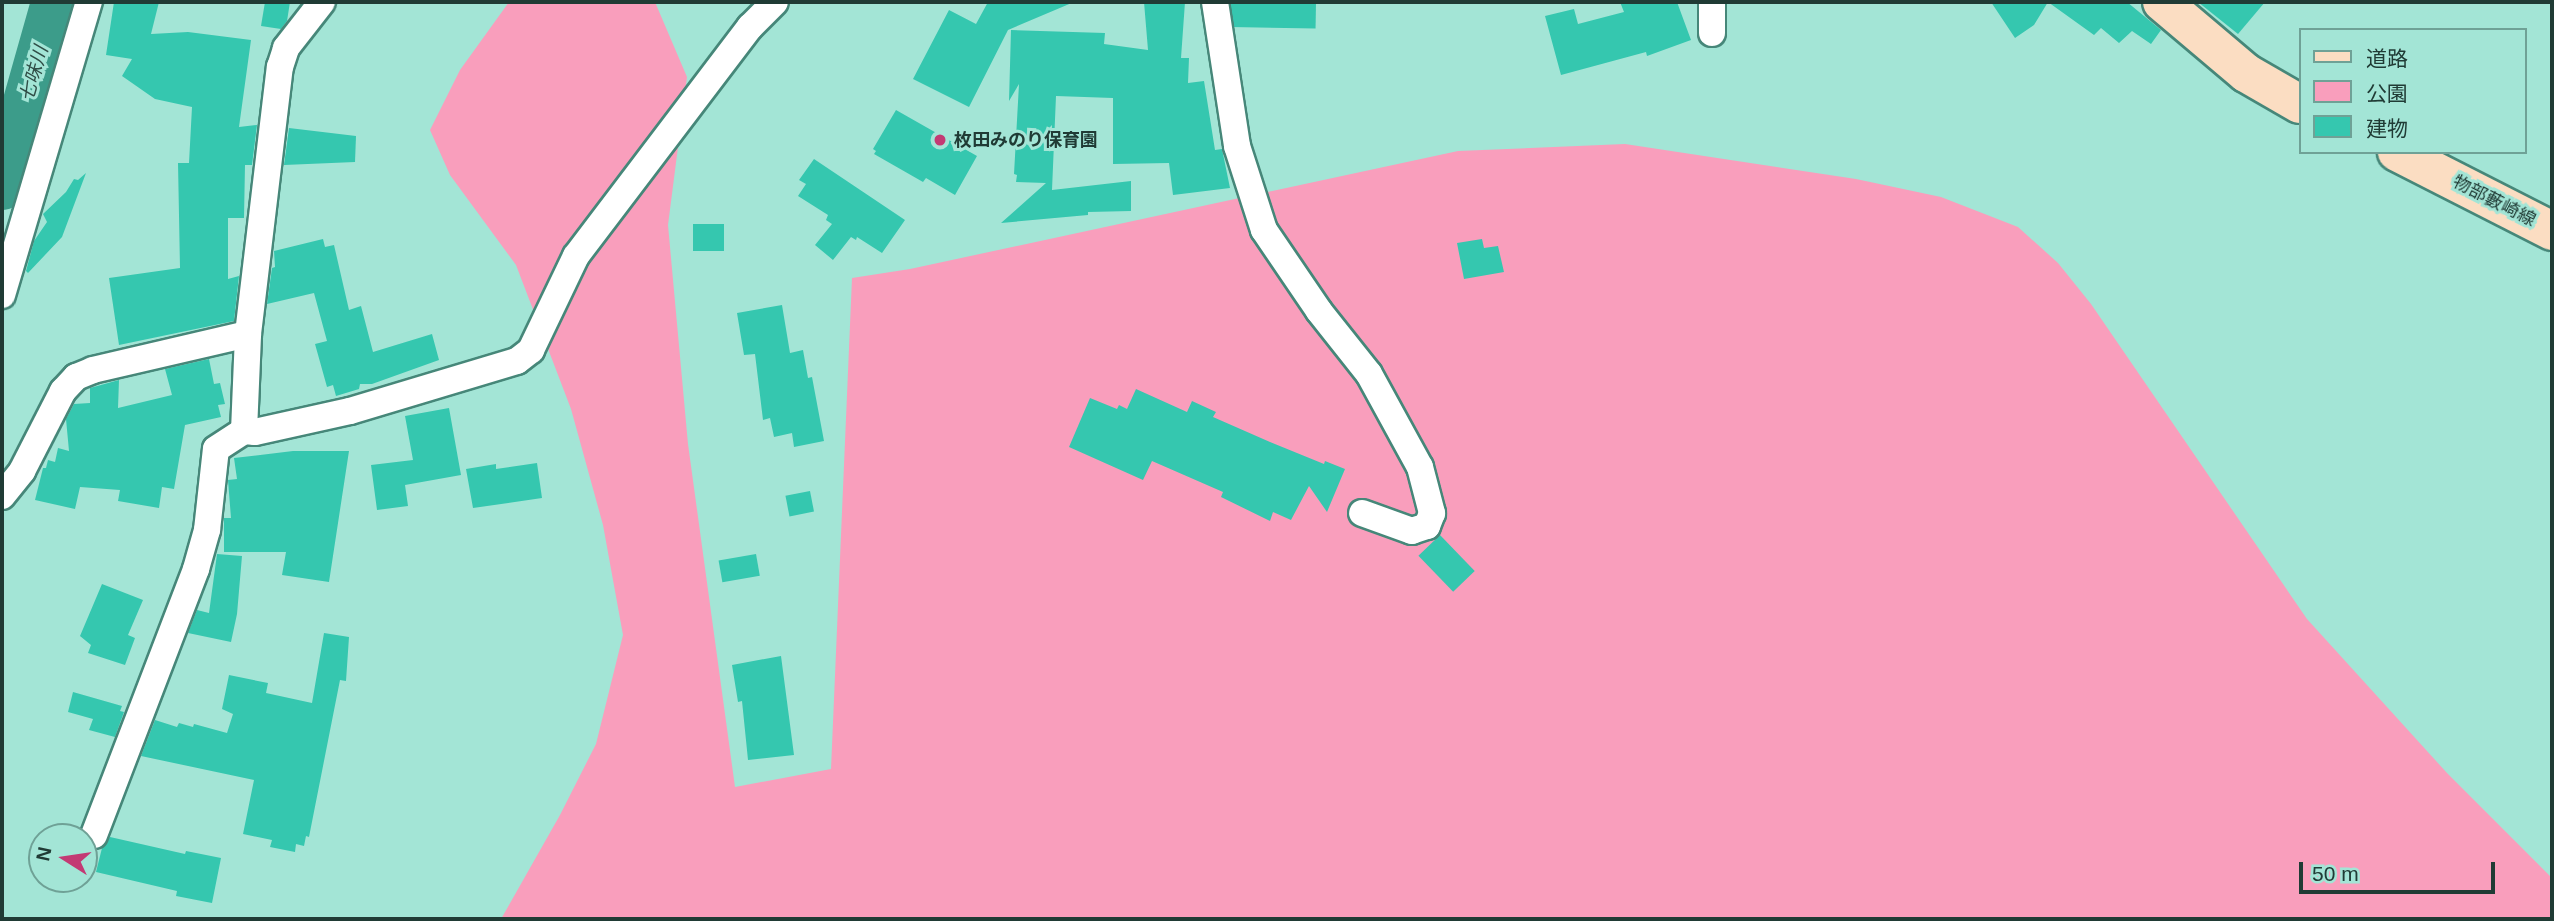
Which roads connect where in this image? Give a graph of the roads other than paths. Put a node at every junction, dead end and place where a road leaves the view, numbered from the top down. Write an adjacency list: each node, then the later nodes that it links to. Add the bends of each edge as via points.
1 (89, 2): 11 (street)
2 (323, 2): 12 (street, via 286,48 280,67)
3 (775, 2): 13 (street, via 750,27 576,256 531,351 517,361 350,411)
4 (1215, 2): 15 (street, via 1237,146 1264,230 1319,312 1369,374 1420,467 1432,513 1427,526 1412,531)
5 (1712, 2): 7 (street)
6 (2162, 2): 8 (main road, via 2246,73)
7 (1712, 33)
8 (2298, 103)
9 (2402, 154): 10 (main road, 物部藪崎線)
10 (2552, 231)
11 (2, 295)
12 (248, 334): 13 (street); 14 (street, via 76,377 63,391 22,471)
13 (244, 431): 16 (street, via 216,449 207,530 196,569)
14 (2, 496)
15 (1363, 513)
16 (98, 825)

